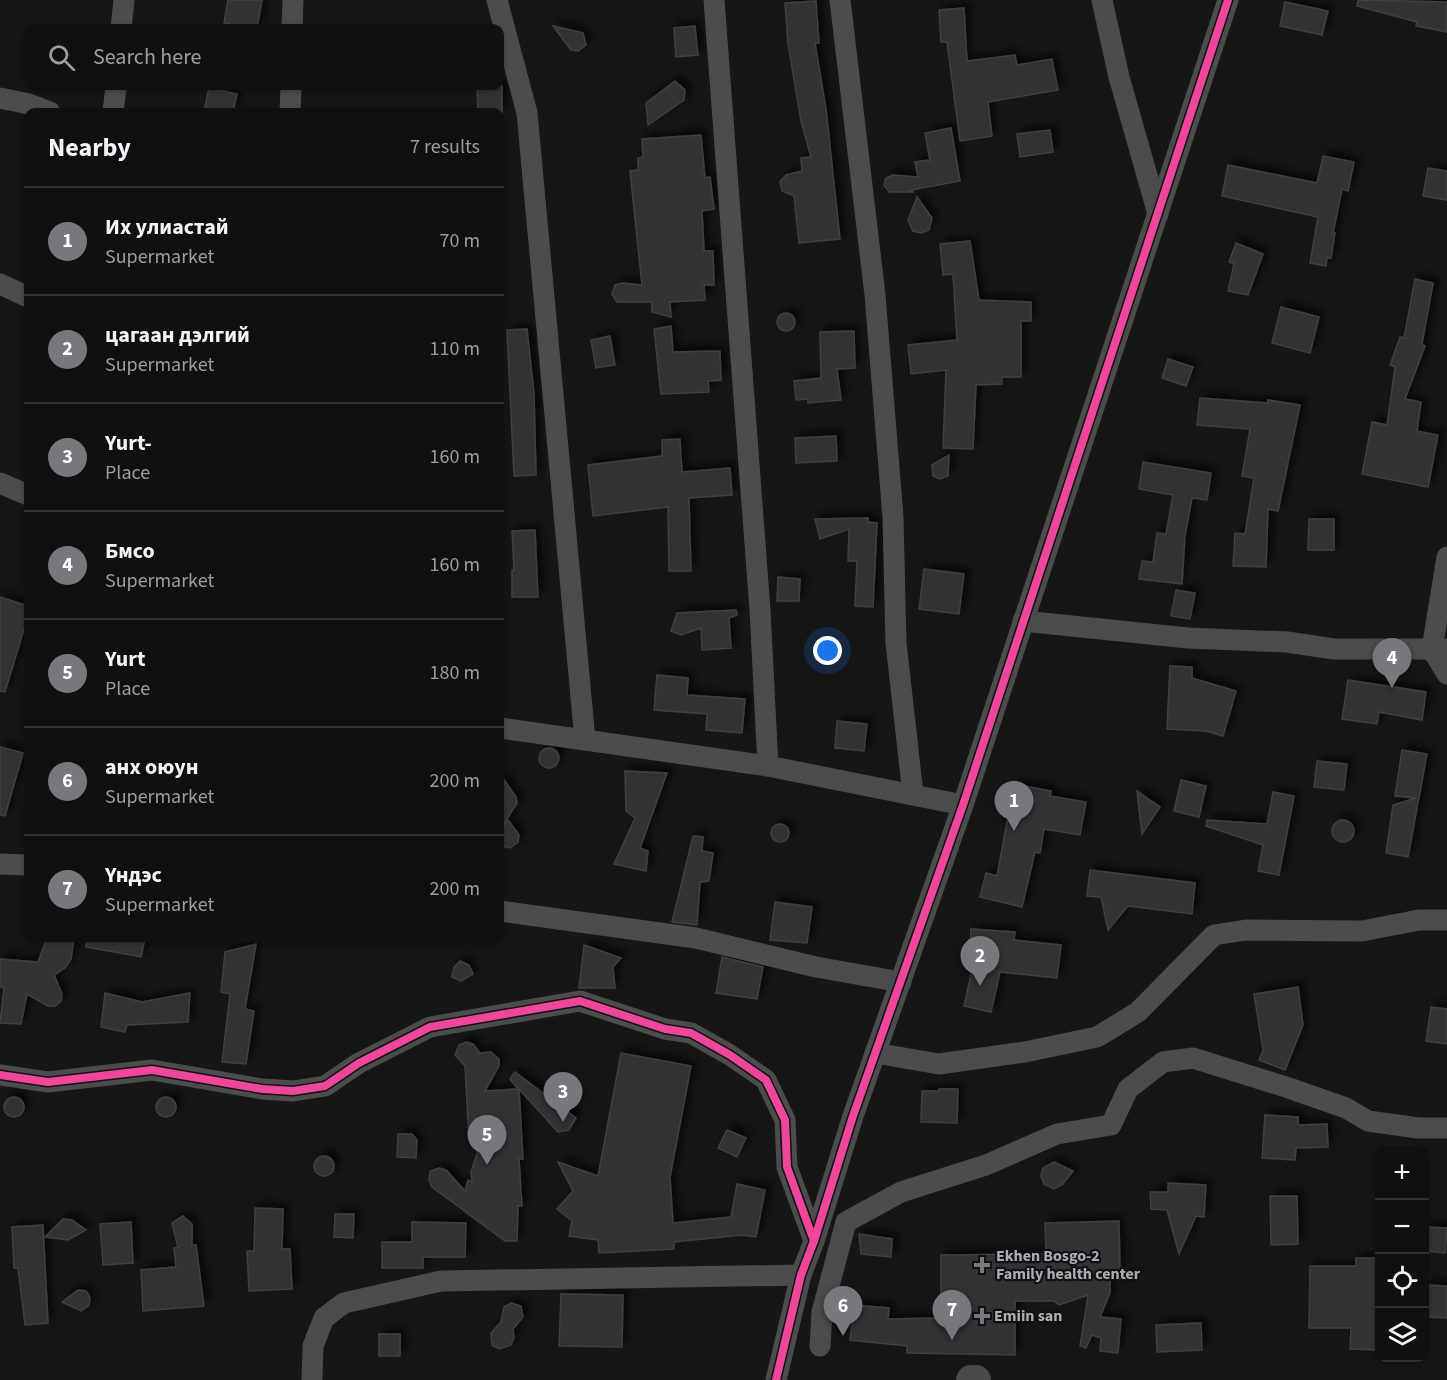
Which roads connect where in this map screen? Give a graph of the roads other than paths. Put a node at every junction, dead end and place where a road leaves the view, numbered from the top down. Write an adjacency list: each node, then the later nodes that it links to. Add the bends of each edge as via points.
1 (124, 0): 8 (street)
2 (293, 0): 9 (street)
3 (497, 0): 10 (street)
4 (714, 0): 29 (street)
5 (840, 0): 30 (street, via 875,295 893,517 896,644)
6 (1102, 0): 18 (street)
7 (1228, 0): 18 (street)
8 (121, 24)
9 (292, 24)
10 (503, 24)
11 (504, 26): 28 (street, via 527,113)
12 (116, 90): 16 (street)
13 (291, 90): 17 (street)
14 (0, 98): 15 (street)
15 (40, 108)
16 (113, 108)
17 (290, 108)
18 (1158, 214): 24 (street)
19 (0, 284): 20 (street)
20 (24, 295)
21 (0, 483): 22 (street)
22 (24, 493)
23 (1447, 557): 25 (street)
24 (1023, 621): 25 (street, via 1334,649); 31 (street)
25 (1439, 649): 26 (street)
26 (1447, 674)
27 (504, 730): 28 (street)
28 (585, 740): 29 (street)
29 (768, 766): 30 (street)
30 (914, 794): 31 (street)
31 (963, 805): 36 (street)
32 (0, 864): 33 (street)
33 (24, 864)
34 (504, 911): 36 (street, via 696,938 816,967)
35 (1447, 920): 37 (street, via 1419,920 1362,931 1246,930 1214,935 1137,1012 1097,1037 939,1064)
36 (901, 982): 37 (street)
37 (875, 1053): 40 (street)
38 (0, 1075): 40 (street, via 48,1082 152,1070 293,1091 325,1086 359,1063 430,1027 580,1001 665,1029 691,1033 766,1080 785,1120 787,1167)
39 (1447, 1128): 42 (street, via 1368,1122 1346,1108 1193,1058 1163,1062 1128,1089 1111,1125 1057,1134 986,1166 901,1192 846,1222 822,1312)
40 (814, 1241): 41 (street)
41 (801, 1275): 43 (street, via 441,1281 344,1303 324,1318 313,1346); 44 (street)
42 (820, 1346)
43 (312, 1380)
44 (776, 1380)
45 (971, 1380): 46 (main road)
46 (976, 1380)

